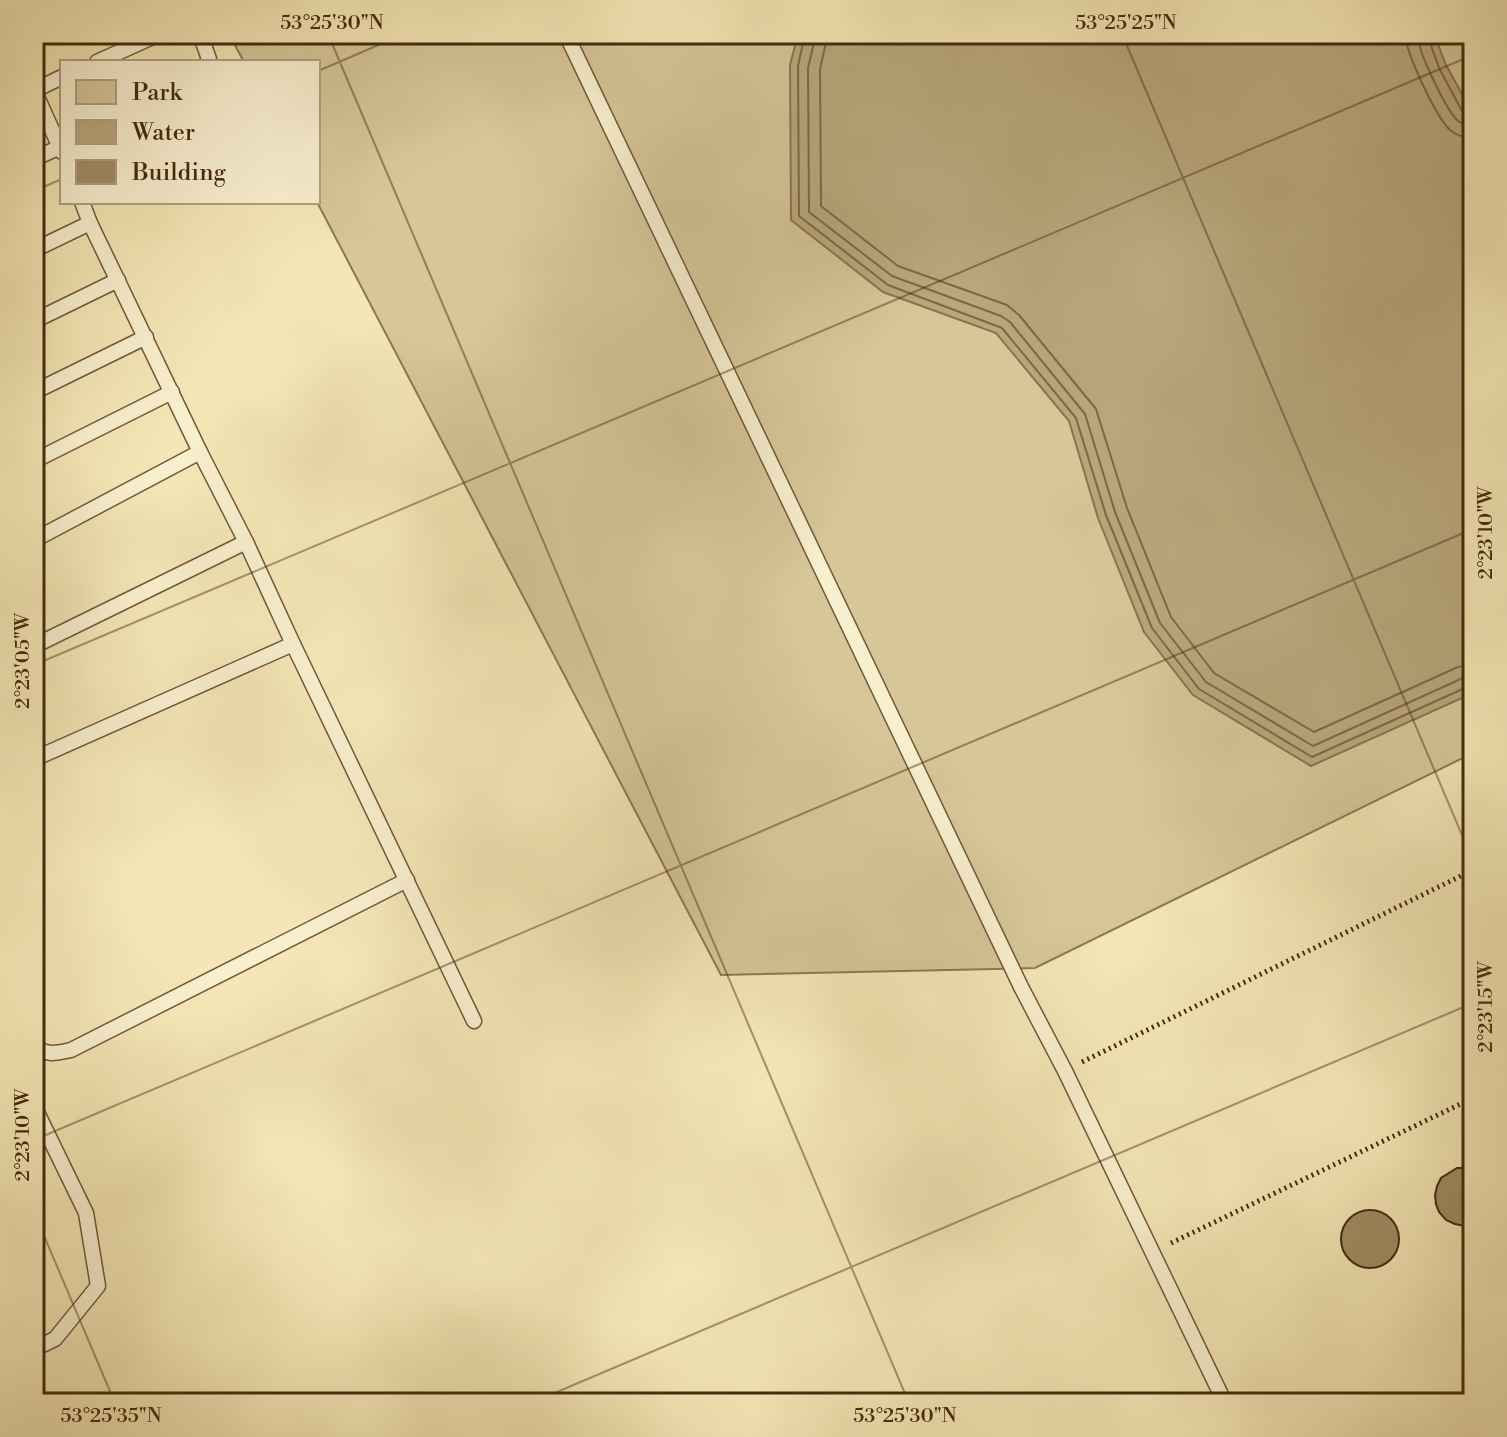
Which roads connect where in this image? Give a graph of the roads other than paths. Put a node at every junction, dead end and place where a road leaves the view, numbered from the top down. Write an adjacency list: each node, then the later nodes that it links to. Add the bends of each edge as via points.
1 (159, 34): 4 (lane)
2 (200, 34): 5 (lane)
3 (566, 34): 31 (lane)
4 (101, 60)
5 (208, 60)
6 (60, 78): 7 (lane)
7 (34, 90): 8 (lane)
8 (60, 146)
9 (60, 148): 10 (lane)
10 (34, 159)
11 (83, 204): 12 (lane)
12 (90, 223): 13 (lane); 14 (lane)
13 (34, 250)
14 (118, 280): 15 (lane); 16 (lane)
15 (34, 321)
16 (146, 337): 17 (lane); 18 (lane)
17 (34, 392)
18 (172, 392): 19 (lane); 20 (lane)
19 (200, 452): 21 (lane); 22 (lane)
20 (34, 461)
21 (34, 540)
22 (246, 542): 23 (lane); 24 (lane)
23 (293, 644): 25 (lane); 26 (lane)
24 (34, 646)
25 (34, 759)
26 (407, 880): 27 (lane); 28 (lane, via 71,1050 50,1054)
27 (474, 1021)
28 (34, 1043)
29 (34, 1106): 30 (lane, via 86,1213 98,1286 55,1339)
30 (34, 1349)
31 (1225, 1403)

